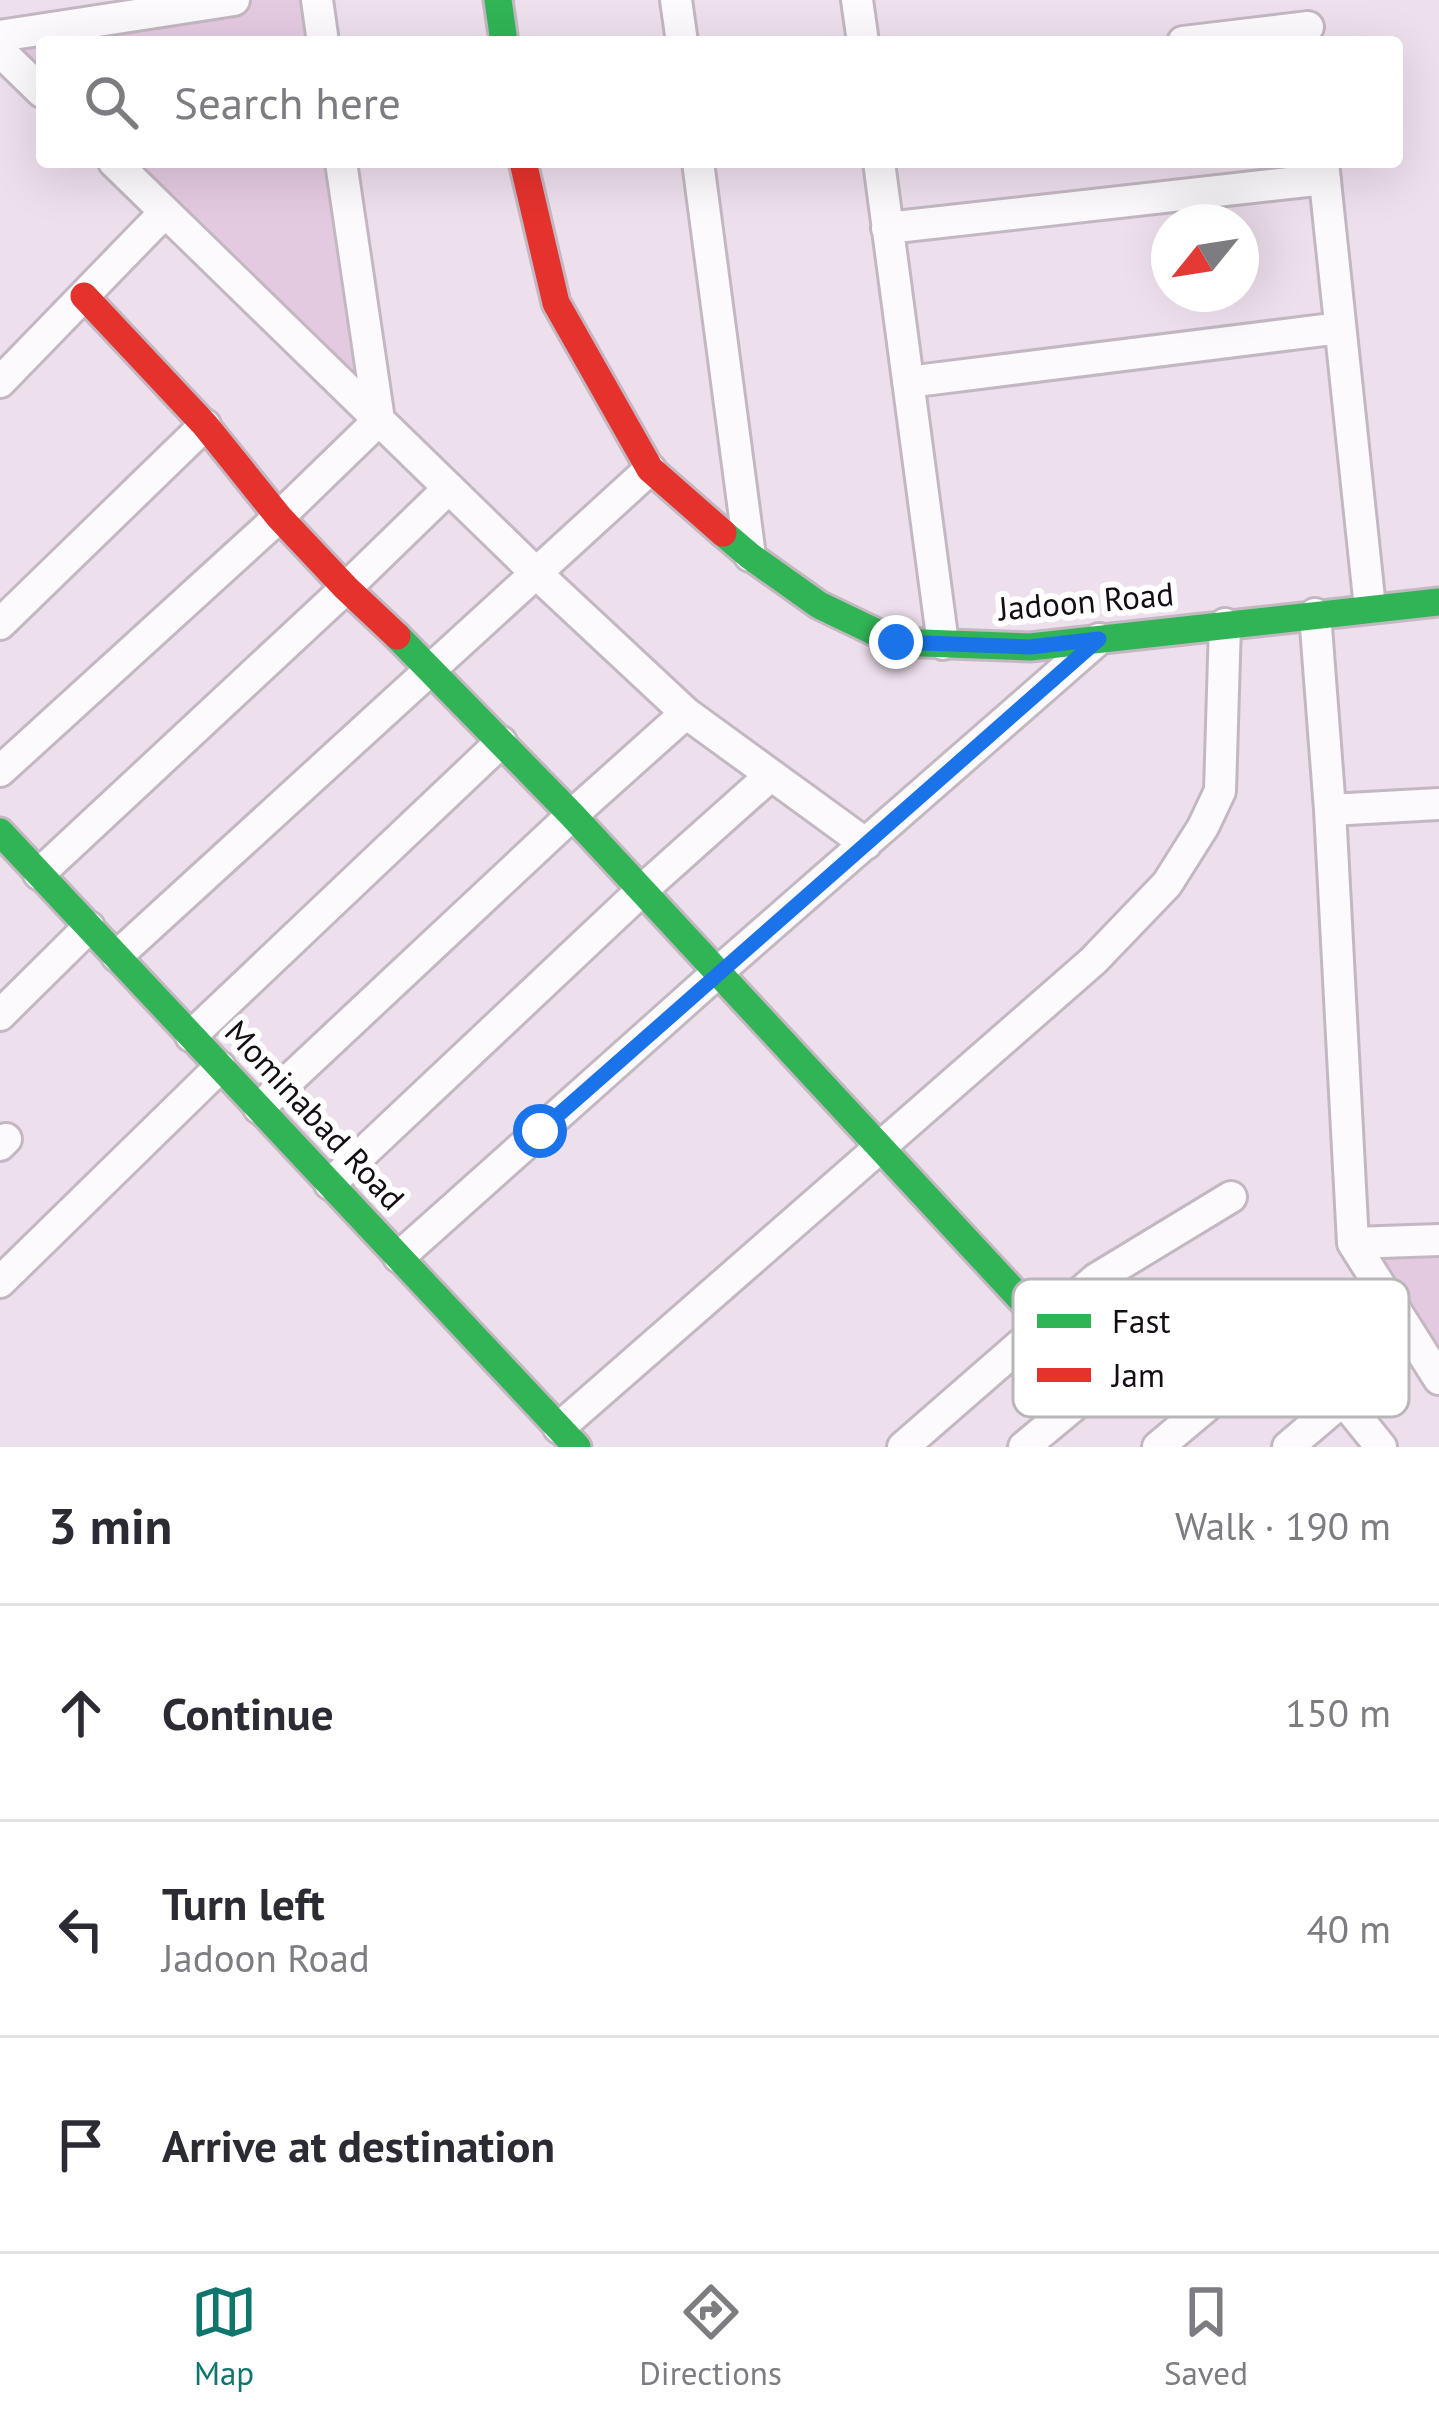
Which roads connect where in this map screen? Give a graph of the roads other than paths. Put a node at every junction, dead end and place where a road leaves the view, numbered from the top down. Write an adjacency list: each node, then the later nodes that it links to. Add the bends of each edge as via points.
1 (234, 0): 7 (street)
2 (317, 0): 8 (street)
3 (498, 0): 9 (street)
4 (676, 0): 10 (street)
5 (857, 0): 11 (street)
6 (1308, 23): 12 (street)
7 (0, 36)
8 (322, 36)
9 (503, 36)
10 (681, 36)
11 (862, 36)
12 (1222, 36)
13 (0, 51): 14 (street)
14 (36, 86)
15 (120, 168): 21 (street)
16 (342, 168): 27 (street)
17 (524, 168): 29 (street, Jadoon Road, via 556,303)
18 (699, 168): 32 (street)
19 (880, 168): 22 (street)
20 (1324, 171): 22 (street); 24 (street)
21 (165, 212): 23 (street); 27 (street)
22 (887, 228): 26 (street)
23 (84, 296): 25 (street); 28 (street)
24 (1340, 328): 26 (street); 36 (street)
25 (0, 382)
26 (908, 382): 41 (street)
27 (379, 420): 30 (street); 31 (street)
28 (205, 425): 31 (street); 38 (street)
29 (650, 469): 32 (street, Jadoon Road); 33 (street)
30 (449, 488): 33 (street); 34 (street)
31 (279, 517): 34 (street); 45 (street)
32 (750, 556): 41 (street, Jadoon Road, via 819,605 896,642)
33 (536, 573): 42 (street); 43 (street)
34 (346, 588): 42 (street); 52 (street)
35 (1439, 602): 36 (street, Jadoon Road)
36 (1370, 608): 37 (street, Jadoon Road)
37 (1315, 614): 39 (street, Jadoon Road); 48 (street)
38 (0, 624)
39 (1225, 624): 40 (street, Jadoon Road); 61 (street, via 1220,791 1168,884 1093,961)
40 (1099, 639): 41 (street, Jadoon Road); 51 (street)
41 (943, 644)
42 (432, 668): 44 (street); 55 (street)
43 (686, 713): 46 (street); 49 (street)
44 (501, 742): 49 (street); 58 (street)
45 (0, 771)
46 (771, 775): 51 (street); 53 (street)
47 (1439, 805): 48 (street)
48 (1330, 810): 65 (street)
49 (572, 815): 53 (street); 60 (street)
50 (0, 832): 52 (street, Mominabad Road)
51 (866, 844): 56 (street)
52 (39, 874): 54 (street, Mominabad Road)
53 (640, 892): 56 (street); 62 (street)
54 (89, 927): 55 (street, Mominabad Road); 57 (street)
55 (117, 956): 58 (street, Mominabad Road)
56 (717, 974): 61 (street); 66 (street)
57 (0, 1015)
58 (191, 1036): 59 (street, Mominabad Road)
59 (220, 1067): 60 (street, Mominabad Road); 69 (street)
60 (259, 1108): 62 (street, Mominabad Road)
61 (879, 1148): 70 (street); 78 (street)
62 (330, 1184): 66 (street, Mominabad Road)
63 (1231, 1197): 67 (street)
64 (1439, 1240): 65 (street)
65 (1353, 1243): 68 (street)
66 (399, 1257): 78 (street, Mominabad Road)
67 (1096, 1279)
68 (1376, 1279)
69 (0, 1282)
70 (1013, 1291)
71 (1409, 1332): 73 (street)
72 (1013, 1351): 79 (street)
73 (1439, 1379)
74 (1060, 1417): 80 (street)
75 (1194, 1417): 81 (street)
76 (1323, 1417): 82 (street)
77 (1357, 1417): 83 (street)
78 (568, 1438)
79 (903, 1447)
80 (1024, 1447)
81 (1158, 1447)
82 (1288, 1447)
83 (1381, 1447)

